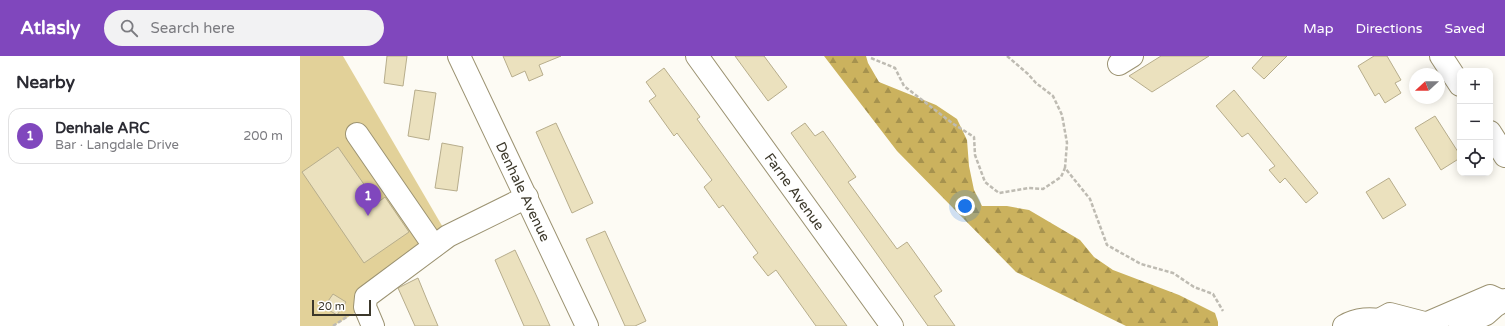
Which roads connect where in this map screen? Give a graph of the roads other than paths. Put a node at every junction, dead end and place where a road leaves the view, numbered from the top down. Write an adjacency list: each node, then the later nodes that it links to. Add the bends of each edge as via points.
1 (459, 56): 8 (main road, Denhale Avenue)
2 (697, 56): 14 (main road, Farne Avenue)
3 (1441, 56): 4 (main road)
4 (1457, 80)
5 (356, 134): 9 (main road)
6 (1493, 137): 7 (main road)
7 (1505, 156)
8 (527, 197): 9 (main road, via 448,236); 13 (main road, Denhale Avenue)
9 (434, 246): 11 (main road, via 366,297)
10 (1503, 301): 12 (main road, via 1490,296); 16 (main road, via 1486,314)
11 (369, 316)
12 (1430, 325): 15 (main road, via 1390,314 1382,321 1356,320)
13 (587, 326)
14 (892, 326)
15 (1344, 326)
16 (1460, 326)

